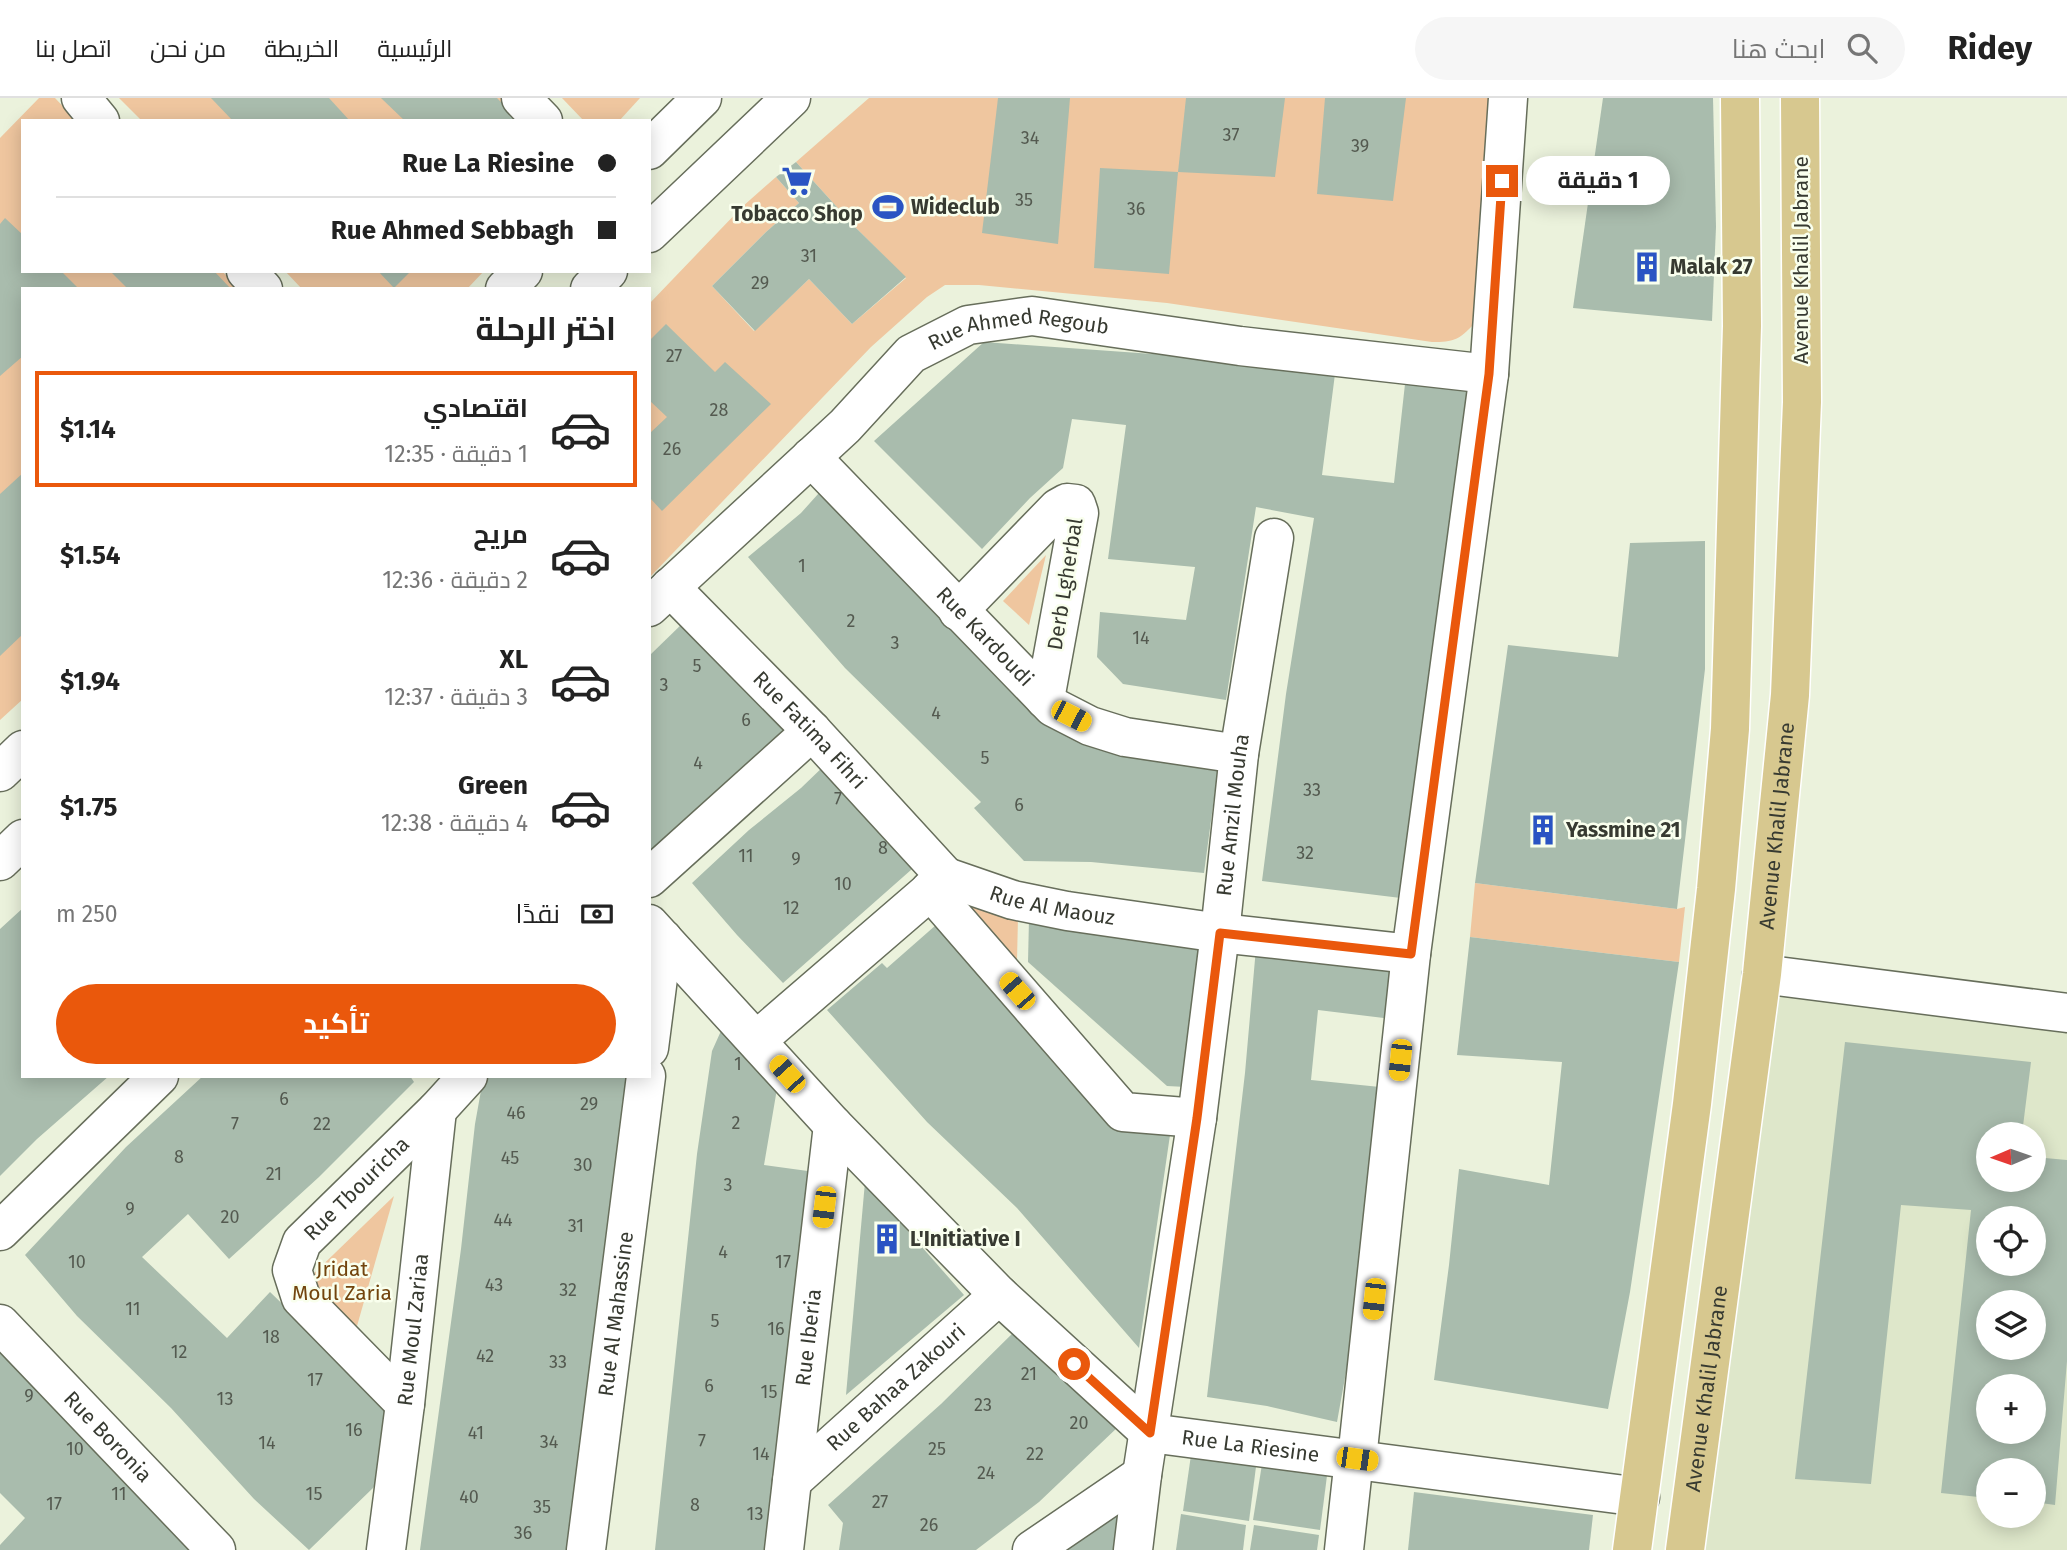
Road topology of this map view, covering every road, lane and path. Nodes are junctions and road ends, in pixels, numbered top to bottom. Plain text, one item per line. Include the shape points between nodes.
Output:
1 (80, 98) edge
2 (520, 98) edge
3 (702, 98) edge
4 (791, 98) edge
5 (1508, 98) edge
6 (1740, 98) edge
7 (1800, 98) edge
8 (1826, 98) edge
9 (98, 119) edge
10 (541, 119) edge
11 (1801, 143) junction
12 (651, 147) edge
13 (651, 231) edge
14 (248, 273) edge
15 (521, 273) edge
16 (606, 273) edge
17 (261, 287) edge
18 (507, 287) edge
19 (592, 287) edge
20 (1489, 374) junction
21 (811, 457) junction
22 (1274, 538) dead end
23 (660, 597) edge
24 (958, 611) junction
25 (1045, 699) junction
26 (812, 731) junction
27 (21, 752) edge
28 (1239, 754) junction
29 (0, 772) edge
30 (21, 841) edge
31 (0, 862) edge
32 (651, 876) edge
33 (938, 884) junction
34 (656, 931) edge
35 (1220, 933) junction
36 (1411, 954) junction
37 (1762, 974) junction
38 (2067, 1013) edge
39 (651, 1015) edge
40 (757, 1040) junction
41 (157, 1078) edge
42 (466, 1078) edge
43 (646, 1078) edge
44 (437, 1110) junction
45 (1197, 1118) junction
46 (834, 1125) junction
47 (0, 1231) edge
48 (999, 1295) junction
49 (0, 1324) edge
50 (405, 1404) junction
51 (1150, 1433) junction
52 (1357, 1459) junction
53 (1142, 1475) junction
54 (792, 1481) junction
55 (1640, 1497) junction
56 (216, 1550) edge
57 (386, 1550) edge
58 (586, 1550) edge
59 (784, 1550) edge
60 (1032, 1550) edge
61 (1133, 1550) edge
62 (1344, 1550) edge
63 (1632, 1550) edge
64 (1685, 1550) edge

1 - 9 street
2 - 10 street
3 - 12 street
4 - 13 street
5 - 20 street
6 - 55 main road via 1742,326 1730,729 1692,1104
7 - 11 main road, Avenue Khalil Jabrane
8 - 11 main road
11 - 37 main road, Avenue Khalil Jabrane via 1802,402 1791,681
14 - 17 street
15 - 18 street
16 - 19 street
20 - 21 street, Rue Ahmed Regoub via 1240,346 1032,316 968,325 911,354
20 - 36 street
21 - 23 street, Rue Ahmed Regoub
21 - 24 street, Rue Kardoudi
22 - 28 street, Rue Amzil Mouha
23 - 26 street, Rue Fatima Fihri
24 - 25 street, Rue Kardoudi
24 - 25 street, Derb Lgherbal via 1058,508 1076,504 1079,513
25 - 28 street, Rue Kardoudi via 1090,726 1125,737
26 - 32 street
26 - 33 street, Rue Fatima Fihri
27 - 29 street
28 - 35 street, Rue Amzil Mouha
30 - 31 street
33 - 35 street, Rue Al Maouz via 1068,911
33 - 40 street
33 - 45 street, Rue Fatima Fihri via 1123,1112
34 - 39 street
34 - 40 street, Rue La Riesine
35 - 36 street, Rue Al Maouz
35 - 45 street, Rue Amzil Mouha
36 - 52 street
37 - 38 street
37 - 64 main road, Avenue Khalil Jabrane
40 - 46 street, Rue La Riesine
41 - 47 street
42 - 44 street, Rue Tbouricha
43 - 58 street, Rue Al Mahassine
44 - 50 street, Rue Moul Zariaa
44 - 50 street, Rue Tbouricha via 302,1242 292,1270 300,1298
45 - 51 street, Rue Amzil Mouha
46 - 48 street, Rue La Riesine
46 - 54 street, Rue Iberia
48 - 51 street, Rue La Riesine
48 - 54 street, Rue Bahaa Zakouri
49 - 56 street, Rue Boronia
50 - 57 street, Rue Moul Zariaa
51 - 52 street, Rue La Riesine
51 - 53 street, Rue Amzil Mouha
52 - 55 street, Rue La Riesine
52 - 62 street
53 - 60 street
53 - 61 street, Rue Amzil Mouha
54 - 59 street, Rue Iberia
55 - 63 main road

